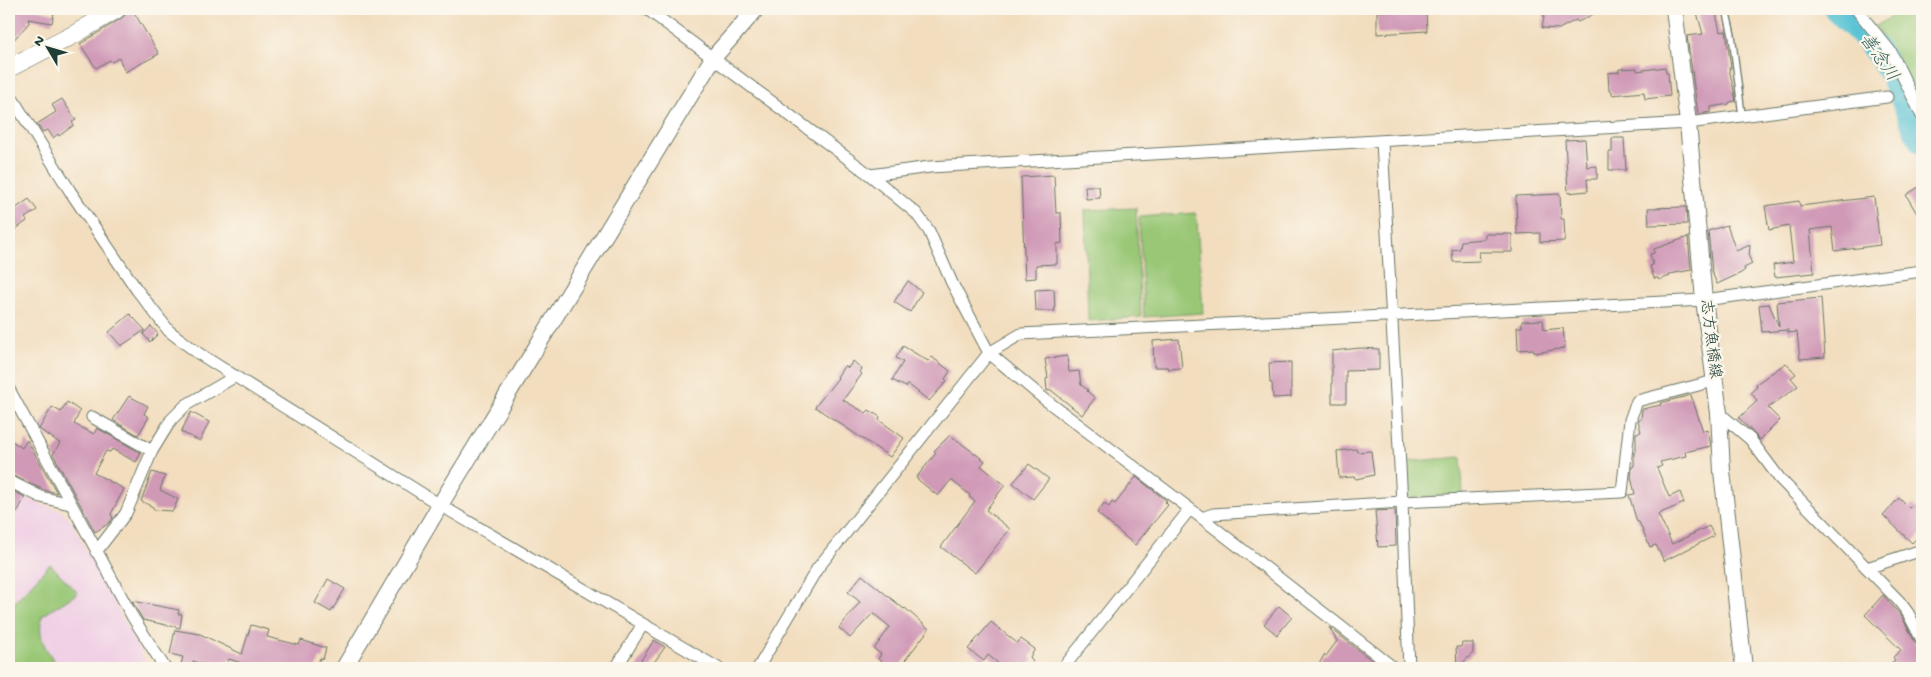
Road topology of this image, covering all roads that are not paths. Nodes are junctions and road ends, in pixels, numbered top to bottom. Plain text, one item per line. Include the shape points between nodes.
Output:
1 (116, 9) edge
2 (648, 9) edge
3 (756, 9) edge
4 (1674, 9) edge
5 (1726, 9) edge
6 (1856, 9) edge
7 (712, 58) junction
8 (9, 68) edge
9 (9, 93) edge
10 (1887, 97) dead end
11 (1742, 115) junction
12 (1922, 116) edge
13 (1688, 123) junction
14 (1382, 142) junction
15 (870, 174) junction
16 (1922, 271) edge
17 (1704, 300) junction
18 (1391, 316) junction
19 (989, 353) junction
20 (236, 376) junction
21 (1714, 381) junction
22 (9, 389) edge
23 (1719, 413) junction
24 (92, 416) dead end
25 (152, 451) junction
26 (9, 481) edge
27 (1402, 502) junction
28 (70, 504) junction
29 (440, 505) junction
30 (1190, 510) junction
31 (1202, 518) junction
32 (1922, 550) edge
33 (96, 552) junction
34 (1867, 568) junction
35 (642, 624) junction
36 (1922, 640) edge
37 (165, 668) edge
38 (344, 668) edge
39 (616, 668) edge
40 (718, 668) edge
41 (758, 668) edge
42 (1064, 668) edge
43 (1394, 668) edge
44 (1409, 668) edge
45 (1744, 668) edge

1 - 8 main road
2 - 7 street
3 - 7 street
4 - 13 street, 志方魚橋線
5 - 11 lane
6 - 12 street via 1891,52
7 - 15 street
7 - 29 street
9 - 20 street via 70,191 137,290 169,330 198,353
10 - 11 street
11 - 13 street
13 - 14 street
13 - 17 street, 志方魚橋線
14 - 15 street via 930,167
14 - 18 street
15 - 19 street via 916,212 929,231
16 - 17 street
17 - 18 street
17 - 21 street, 志方魚橋線
18 - 19 street via 1021,334
18 - 27 street
19 - 30 street
19 - 41 street via 817,569
20 - 25 street via 186,405 171,420
20 - 29 street
21 - 23 street, 志方魚橋線
21 - 27 street via 1636,401 1630,420 1622,492
22 - 28 street
23 - 34 street via 1750,440 1780,479
23 - 45 street, 志方魚橋線 via 1722,471
24 - 25 street
25 - 33 street via 126,513
26 - 28 street via 41,497
27 - 31 street via 1214,514
27 - 44 street
28 - 33 street
29 - 35 street
29 - 38 street
30 - 31 street
30 - 42 street
31 - 43 street
32 - 34 street
33 - 37 street
34 - 36 street via 1899,601
35 - 39 street
35 - 40 street

